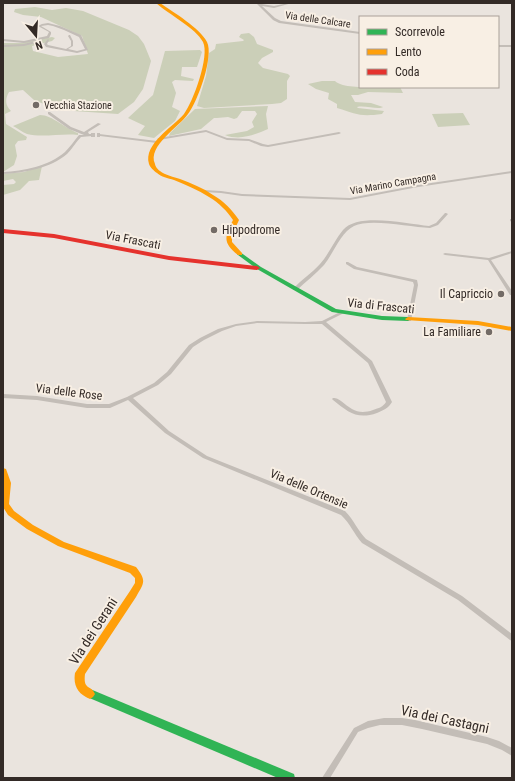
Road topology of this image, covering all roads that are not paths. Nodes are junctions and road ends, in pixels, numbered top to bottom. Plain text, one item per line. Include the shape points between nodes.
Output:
1 (158, 3) edge
2 (212, 3) edge
3 (232, 3) edge
4 (291, 3) edge
5 (258, 4) edge
6 (359, 33) edge
7 (69, 36) dead end
8 (47, 38) junction
9 (3, 40) edge
10 (3, 46) edge
11 (499, 46) edge
12 (512, 46) edge
13 (67, 49) junction
14 (49, 113) dead end
15 (99, 124) dead end
16 (339, 133) dead end
17 (89, 135) junction
18 (100, 136) tunnel mouth
19 (158, 140) junction
20 (512, 172) edge
21 (3, 173) edge
22 (204, 192) junction
23 (446, 214) dead end
24 (3, 231) edge
25 (512, 252) edge
26 (445, 254) dead end
27 (489, 259) junction
28 (347, 263) dead end
29 (259, 268) junction
30 (295, 289) junction
31 (512, 294) edge
32 (342, 313) junction
33 (409, 320) junction
34 (323, 322) junction
35 (512, 328) edge
36 (3, 396) edge
37 (129, 398) junction
38 (336, 399) dead end
39 (3, 470) edge
40 (512, 638) edge
41 (512, 752) edge
42 (290, 778) edge
43 (326, 778) edge

1 - 19 main road via 200,35 206,49 205,68 192,104 182,119
2 - 3 street
4 - 5 street via 273,7
5 - 6 street, Via delle Calcare via 276,20 284,23
7 - 13 street via 72,46
8 - 9 street via 24,42
8 - 10 street via 26,45
8 - 13 street via 46,45
8 - 13 street via 50,33 40,27 42,24 64,28 81,36 87,50 78,52
11 - 12 street
14 - 17 street via 70,128
15 - 17 street via 86,132
16 - 19 street via 267,146 250,140 227,139 205,131
17 - 21 street via 80,136 66,152 55,159 27,171
18 - 19 street
19 - 22 main road via 151,154 155,170
20 - 22 street, Via Marino Campagna via 347,199
22 - 29 main road, Via di Frascati via 229,209 236,218 228,238 229,244
23 - 30 street via 437,224 430,227 367,222 351,225 322,264
24 - 29 main road, Via Frascati via 60,237 169,258
25 - 27 street
26 - 27 street
27 - 31 street
28 - 33 street via 356,268 415,281
29 - 30 main road, Via di Frascati
30 - 32 main road, Via di Frascati
32 - 33 main road, Via di Frascati
32 - 34 street, Via delle Rose
33 - 35 main road, Via di Frascati via 478,323
34 - 37 street, Via delle Rose via 257,322 223,329 190,346 163,379
34 - 38 street via 370,362 389,402 383,409 363,414 353,412
36 - 37 street, Via delle Rose via 103,407
37 - 40 street, Via delle Ortensie via 167,432 205,457 343,513 353,522 358,535 364,541 460,598
39 - 42 main road, Via dei Gerani via 7,483 5,506 11,514 55,541 133,570 139,577 133,594 80,673 82,689
41 - 43 street, Via dei Castagni via 489,741 426,726 394,721 377,722 356,730

